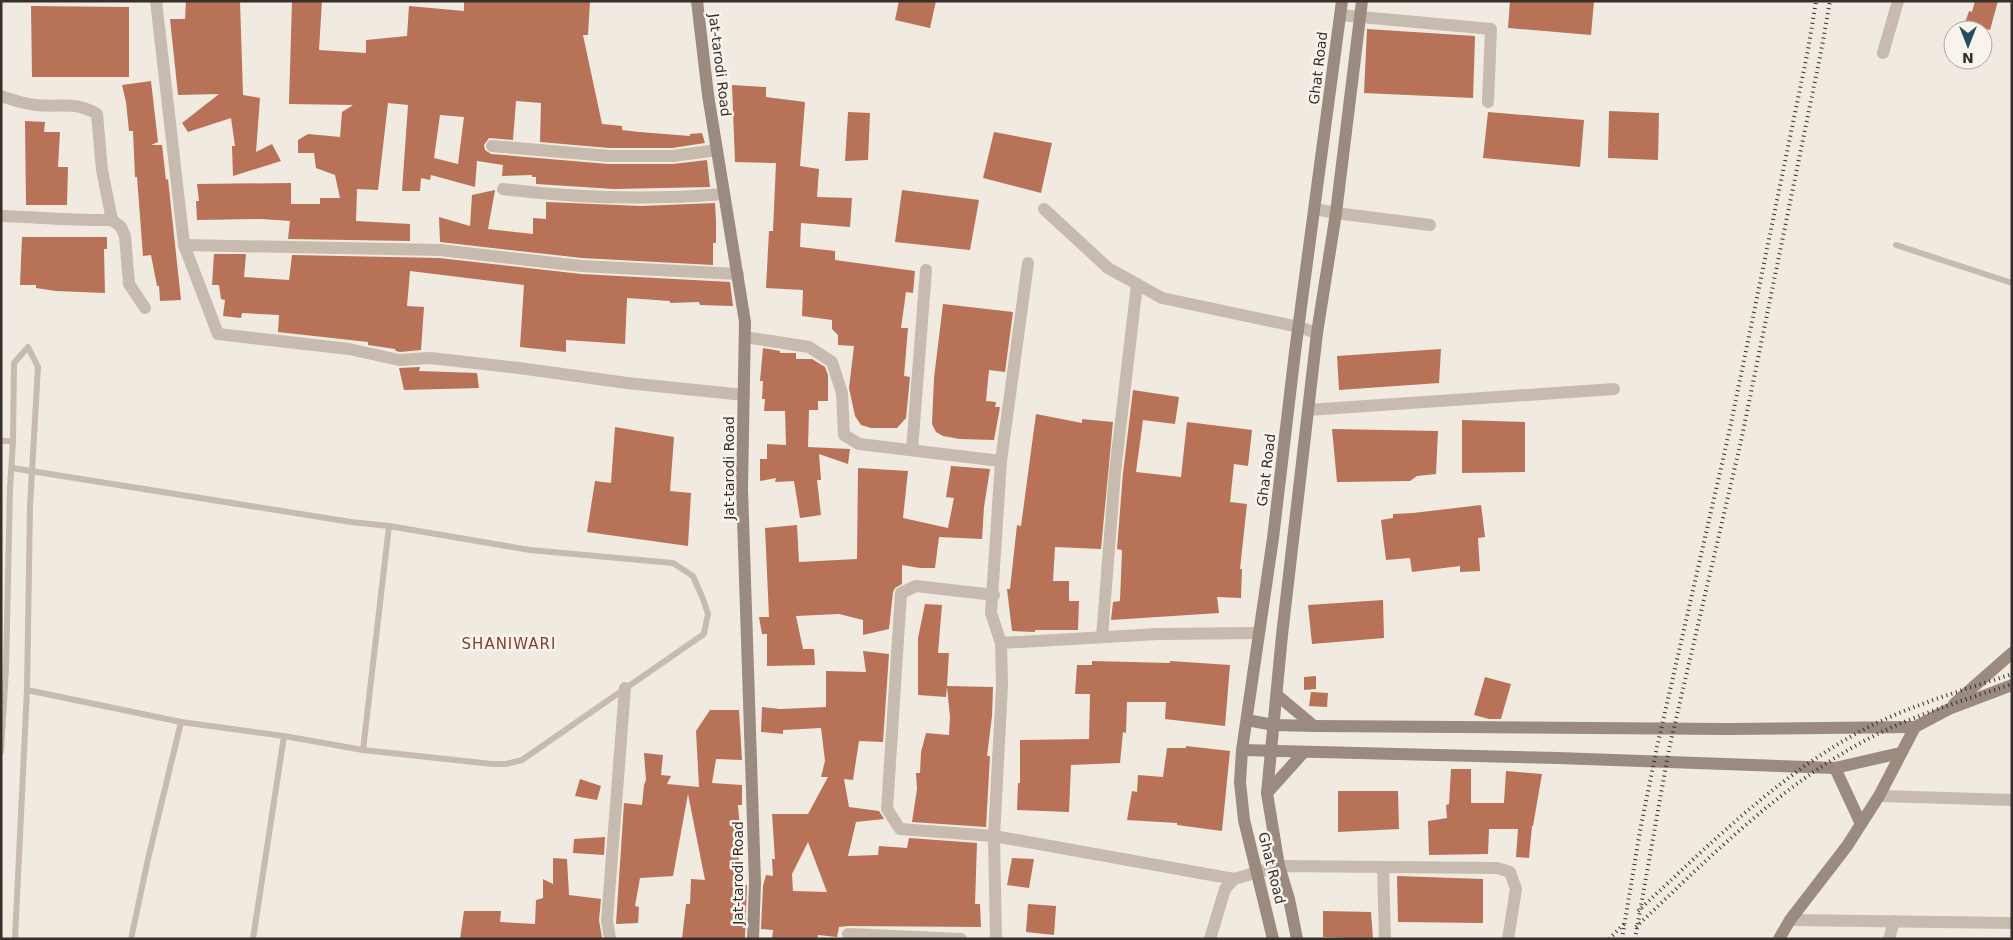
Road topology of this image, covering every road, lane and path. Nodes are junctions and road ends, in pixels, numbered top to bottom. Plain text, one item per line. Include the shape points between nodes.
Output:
1 (156, 1) edge
2 (698, 1) edge
3 (1342, 1) edge
4 (1362, 1) edge
5 (1898, 1) edge
6 (1340, 15) junction
7 (1360, 16) junction
8 (1883, 53) dead end
9 (1, 96) edge
10 (1488, 102) dead end
11 (492, 146) dead end
12 (717, 150) junction
13 (502, 189) dead end
14 (724, 194) junction
15 (1044, 209) dead end
16 (1315, 209) junction
17 (1336, 213) junction
18 (1, 216) edge
19 (112, 220) junction
20 (1430, 225) dead end
21 (184, 245) junction
22 (1896, 245) dead end
23 (1028, 263) dead end
24 (926, 270) dead end
25 (738, 274) junction
26 (2012, 283) edge
27 (1137, 284) junction
28 (145, 308) dead end
29 (1299, 327) junction
30 (1317, 333) junction
31 (745, 337) junction
32 (1614, 389) dead end
33 (744, 395) junction
34 (1308, 410) junction
35 (1, 441) edge
36 (13, 441) junction
37 (912, 450) junction
38 (1001, 462) junction
39 (12, 468) junction
40 (32, 472) junction
41 (389, 526) junction
42 (994, 595) junction
43 (1258, 633) junction
44 (1102, 637) junction
45 (1001, 642) junction
46 (2012, 653) edge
47 (2012, 685) edge
48 (625, 688) junction
49 (27, 690) junction
50 (1277, 695) junction
51 (1949, 709) junction
52 (1247, 720) junction
53 (181, 722) junction
54 (1274, 725) junction
55 (1314, 726) junction
56 (1916, 727) junction
57 (284, 736) junction
58 (363, 750) junction
59 (1242, 750) junction
60 (1, 751) edge
61 (1271, 751) junction
62 (1303, 753) junction
63 (1900, 753) junction
64 (1835, 768) junction
65 (1267, 793) junction
66 (1879, 796) junction
67 (2012, 800) edge
68 (1861, 824) junction
69 (994, 836) junction
70 (1279, 866) junction
71 (1383, 867) junction
72 (1257, 872) junction
73 (1234, 879) junction
74 (1790, 920) junction
75 (1894, 921) junction
76 (2012, 923) edge
77 (848, 934) dead end
78 (14, 939) edge
79 (131, 939) edge
80 (253, 939) edge
81 (610, 939) edge
82 (753, 939) edge
83 (961, 939) edge
84 (996, 939) edge
85 (1210, 939) edge
86 (1273, 939) edge
87 (1296, 939) edge
88 (1385, 939) edge
89 (1508, 939) edge
90 (1779, 939) edge
91 (1890, 939) edge

1 - 21 street
2 - 12 main road, Jat-tarodi Road
3 - 6 main road, Ghat Road
4 - 7 main road, Ghat Road
5 - 8 street
6 - 7 street
6 - 16 main road, Ghat Road
7 - 10 street via 1491,29
7 - 17 main road, Ghat Road
9 - 19 street via 37,105 70,104 97,114 102,170
11 - 12 street via 609,156 673,156
12 - 14 main road, Jat-tarodi Road
13 - 14 street via 544,194 660,197
14 - 25 main road, Jat-tarodi Road
15 - 27 street via 1108,268
16 - 17 street
16 - 29 main road, Ghat Road
17 - 20 street
17 - 30 main road, Ghat Road
18 - 19 street
19 - 28 street via 121,227 124,236 129,284
21 - 25 street via 440,250 581,266
21 - 33 street via 218,334 349,350 399,360 430,358
22 - 26 lane
23 - 38 street
24 - 37 street
25 - 31 main road, Jat-tarodi Road via 746,322
27 - 29 street via 1162,298
27 - 44 street via 1115,472
29 - 30 street
29 - 43 main road, Ghat Road
30 - 34 main road, Ghat Road
31 - 33 main road, Jat-tarodi Road
31 - 37 street via 809,347 832,362 842,393 844,435 859,444
32 - 34 street
33 - 82 main road, Jat-tarodi Road via 742,489
34 - 50 main road, Ghat Road
35 - 36 lane
36 - 39 lane
36 - 40 lane via 14,364 28,347 38,367
37 - 38 street
38 - 42 street
39 - 40 lane
39 - 60 lane
40 - 41 lane
40 - 49 lane
41 - 48 lane via 530,550 673,563 693,576 708,614 704,634
41 - 58 lane
42 - 45 street via 991,613
42 - 69 street via 916,586 902,593 887,808 900,829
43 - 44 street
43 - 52 main road, Ghat Road
44 - 45 street
45 - 69 street via 1002,686
46 - 51 main road
47 - 51 main road
48 - 58 lane via 522,760 506,764
48 - 81 street via 607,920
49 - 53 lane
49 - 78 lane
50 - 54 main road, Ghat Road
50 - 55 main road
51 - 56 main road
52 - 54 main road
52 - 59 main road, Ghat Road
53 - 57 lane
53 - 79 lane
54 - 55 main road
54 - 61 main road, Ghat Road
55 - 56 main road
56 - 63 main road
57 - 58 lane
57 - 80 lane
59 - 61 main road
59 - 72 main road, Ghat Road via 1240,782 1244,820
61 - 62 main road
61 - 65 main road, Ghat Road
62 - 64 main road
62 - 65 main road
63 - 64 main road
63 - 66 main road
64 - 68 main road
65 - 70 main road, Ghat Road
66 - 67 street
66 - 68 main road
68 - 74 main road via 1848,846
69 - 73 street
69 - 84 street
70 - 71 street
70 - 72 street
70 - 87 main road, Ghat Road
71 - 88 street
71 - 89 street via 1497,868 1510,872 1516,889
72 - 73 street
72 - 86 main road, Ghat Road
73 - 85 street via 1225,889
74 - 75 street
74 - 90 main road
75 - 76 street
75 - 91 street
77 - 83 street

